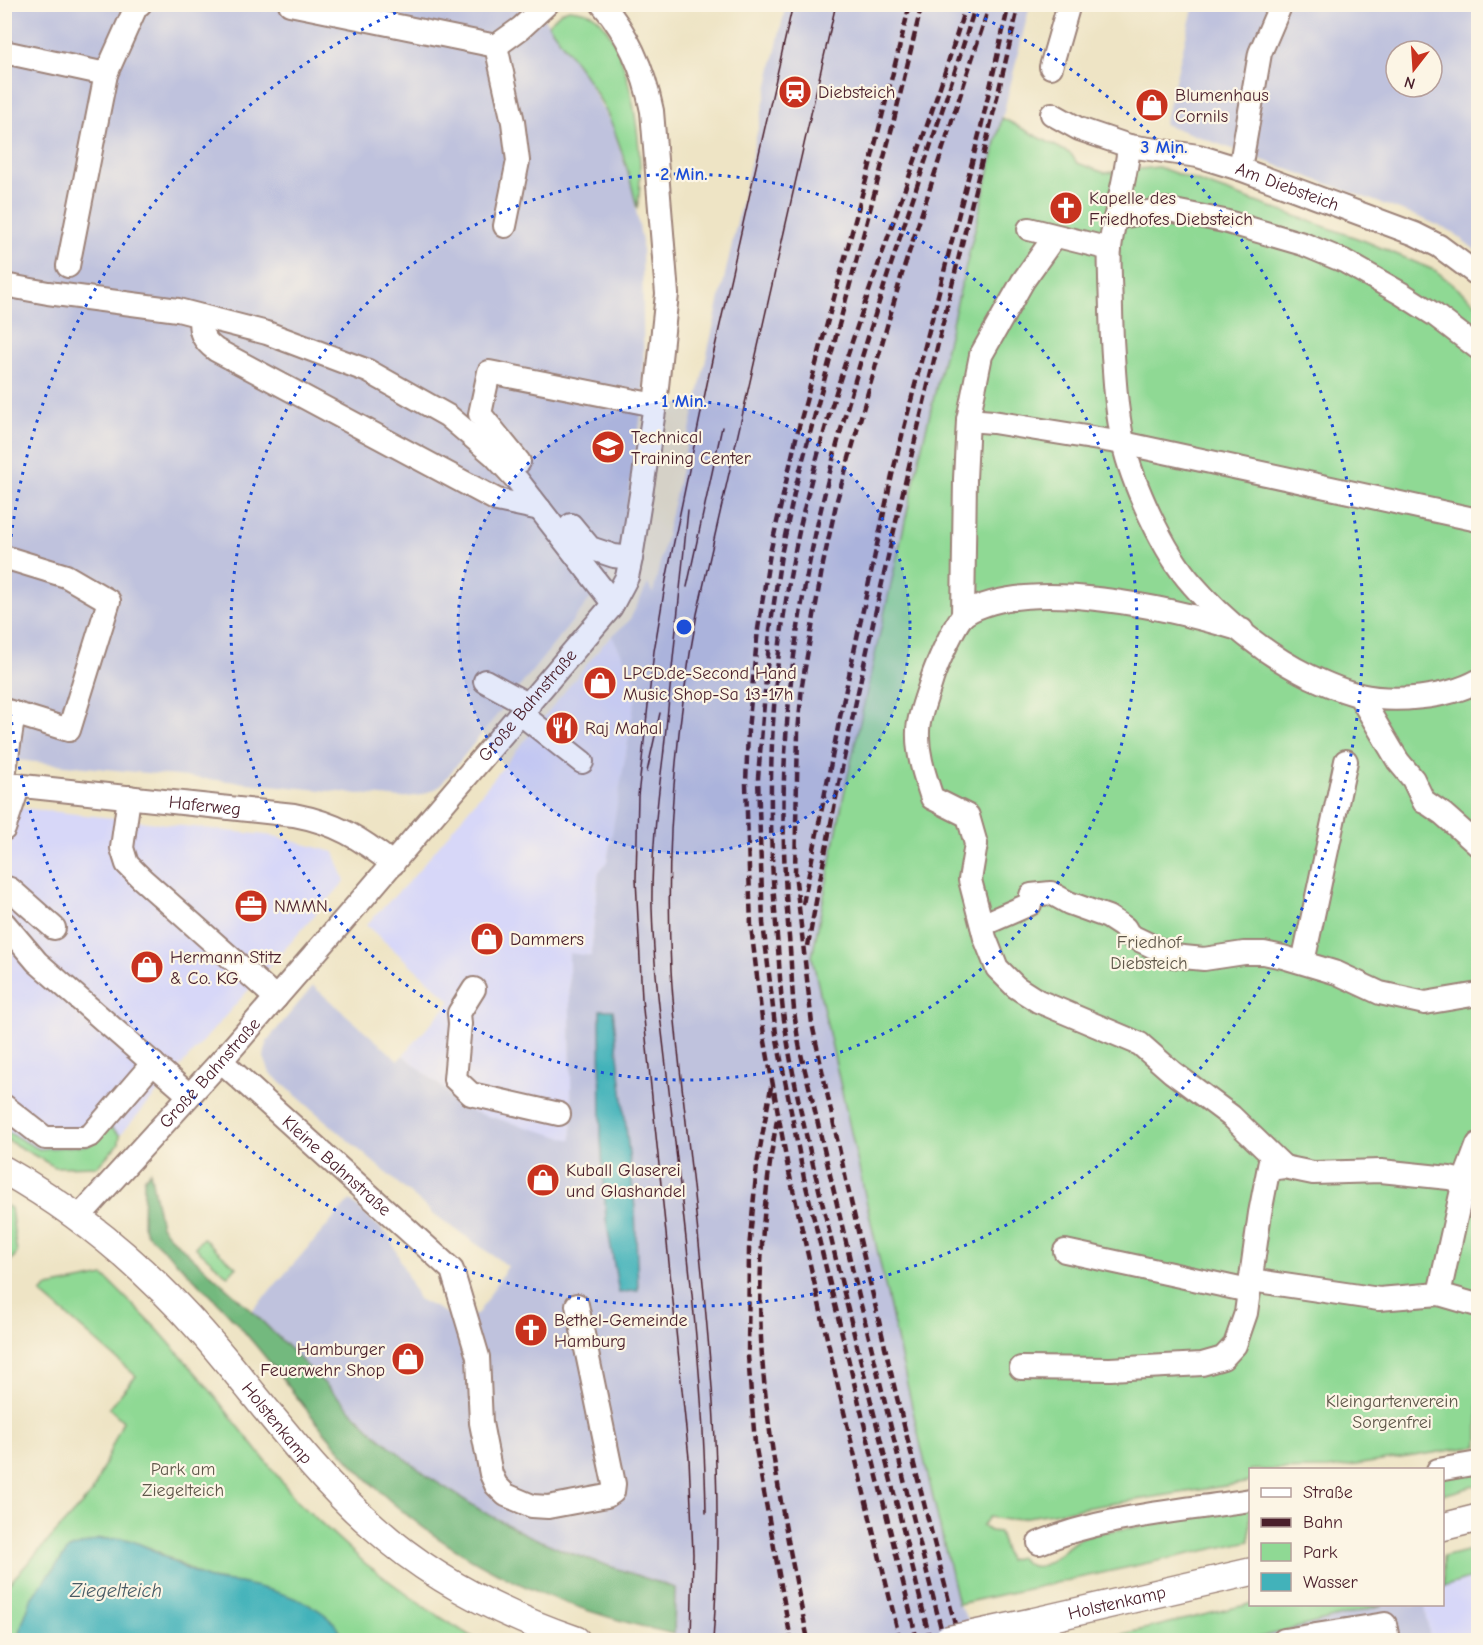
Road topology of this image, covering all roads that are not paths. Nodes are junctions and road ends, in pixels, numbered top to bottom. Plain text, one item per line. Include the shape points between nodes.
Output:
1 (140, 4) edge
2 (290, 4) edge
3 (547, 4) edge
4 (602, 4) edge
5 (1069, 4) edge
6 (1281, 4) edge
7 (496, 46) junction
8 (4, 52) edge
9 (1052, 67) dead end
10 (106, 74) junction
11 (1052, 114) dead end
12 (1129, 146) junction
13 (1240, 169) junction
14 (1116, 218) junction
15 (505, 226) dead end
16 (1029, 229) dead end
17 (1055, 236) junction
18 (1110, 249) junction
19 (68, 266) dead end
20 (1479, 275) edge
21 (4, 285) edge
22 (201, 316) junction
23 (1479, 348) edge
24 (655, 405) junction
25 (968, 420) junction
26 (1123, 443) junction
27 (540, 509) junction
28 (1479, 520) edge
29 (4, 557) edge
30 (631, 558) junction
31 (613, 603) junction
32 (963, 616) junction
33 (1242, 630) junction
34 (485, 681) dead end
35 (1479, 681) edge
36 (1359, 695) junction
37 (525, 710) junction
38 (9, 712) edge
39 (1346, 761) dead end
40 (582, 762) dead end
41 (10, 782) edge
42 (129, 797) junction
43 (5, 825) edge
44 (1479, 845) edge
45 (393, 864) junction
46 (4, 887) edge
47 (4, 923) edge
48 (982, 925) junction
49 (54, 928) dead end
50 (1303, 962) junction
51 (474, 989) dead end
52 (1479, 994) edge
53 (276, 998) junction
54 (221, 1061) junction
55 (153, 1063) junction
56 (189, 1095) junction
57 (4, 1106) edge
58 (560, 1114) dead end
59 (1479, 1144) edge
60 (1274, 1164) junction
61 (4, 1170) edge
62 (1471, 1183) edge
63 (78, 1218) junction
64 (1065, 1251) dead end
65 (1326, 1276) dead end
66 (1251, 1279) junction
67 (1439, 1294) junction
68 (577, 1305) dead end
69 (1477, 1305) dead end
70 (1021, 1368) dead end
71 (1479, 1463) edge
72 (1444, 1469) edge
73 (1249, 1500) edge
74 (1479, 1518) edge
75 (1444, 1527) edge
76 (1039, 1543) dead end
77 (1249, 1572) edge
78 (576, 1641) edge
79 (947, 1641) edge
80 (1284, 1641) edge
81 (1388, 1641) edge

1 - 10 street
2 - 7 street
3 - 7 street
4 - 24 street, Große Bahnstraße via 639,62 652,111 667,294
5 - 9 street
6 - 13 street via 1260,52
7 - 15 street via 518,161
8 - 10 street
10 - 19 street
11 - 12 street, Am Diebsteich via 1078,129
12 - 13 street, Am Diebsteich via 1198,156
12 - 14 street
13 - 20 street, Am Diebsteich via 1415,234
14 - 18 street
14 - 23 street via 1164,209 1224,220 1303,244 1392,288
16 - 17 street
17 - 18 street
17 - 25 street via 1023,281 981,355
18 - 26 street via 1114,376
21 - 22 street
22 - 27 street via 327,354 413,395 474,436
22 - 27 street via 203,338 216,350 497,500
24 - 30 street, Große Bahnstraße
24 - 30 street via 489,372 480,414 590,548
25 - 26 street
25 - 32 street
26 - 28 street
26 - 33 street via 1145,506 1178,565 1210,604
27 - 31 street
29 - 38 street via 66,576 109,601 69,730
30 - 31 street, Große Bahnstraße via 627,577
31 - 37 street, Große Bahnstraße
32 - 33 street via 1000,601 1076,596 1205,619
32 - 48 street via 937,664 917,729 921,766 932,798 968,816 981,845 970,880
33 - 36 street via 1284,664
34 - 37 street
35 - 36 street via 1421,698
36 - 44 street via 1424,801
37 - 40 street
37 - 45 street, Große Bahnstraße
38 - 41 street
39 - 50 street
41 - 42 street, Haferweg
41 - 43 street
42 - 45 street, Haferweg via 314,819 364,841
42 - 53 street via 122,848 127,864
45 - 53 street, Große Bahnstraße
46 - 49 street
47 - 55 street via 37,962
48 - 50 street via 1030,904 1031,895 1051,893 1108,917 1129,934 1173,956 1204,959 1264,953
48 - 60 street via 997,968 1016,987 1056,1009 1140,1044 1250,1133
50 - 52 street via 1351,978 1380,993 1425,1003
51 - 58 street via 459,1012 455,1079 471,1094
53 - 54 street, Große Bahnstraße
54 - 56 street, Große Bahnstraße
54 - 68 street, Kleine Bahnstraße via 452,1270 478,1357 482,1423 491,1473 506,1495 532,1506 559,1505 613,1492
55 - 56 street
55 - 57 street via 91,1135 84,1138 45,1138
56 - 63 street, Große Bahnstraße
59 - 62 street
60 - 62 street via 1313,1173 1381,1170
60 - 66 street
61 - 63 main road, Holstenkamp
62 - 67 street
63 - 78 main road, Holstenkamp via 131,1262 200,1330 318,1473 375,1529 465,1592
64 - 66 street
65 - 66 street
66 - 67 street via 1379,1299
66 - 70 street via 1246,1313 1235,1344 1223,1358 1202,1364 1110,1369
67 - 69 street
71 - 72 street
73 - 76 street via 1092,1525
74 - 75 main road
77 - 79 main road, Holstenkamp, bridge
80 - 81 street via 1385,1624

